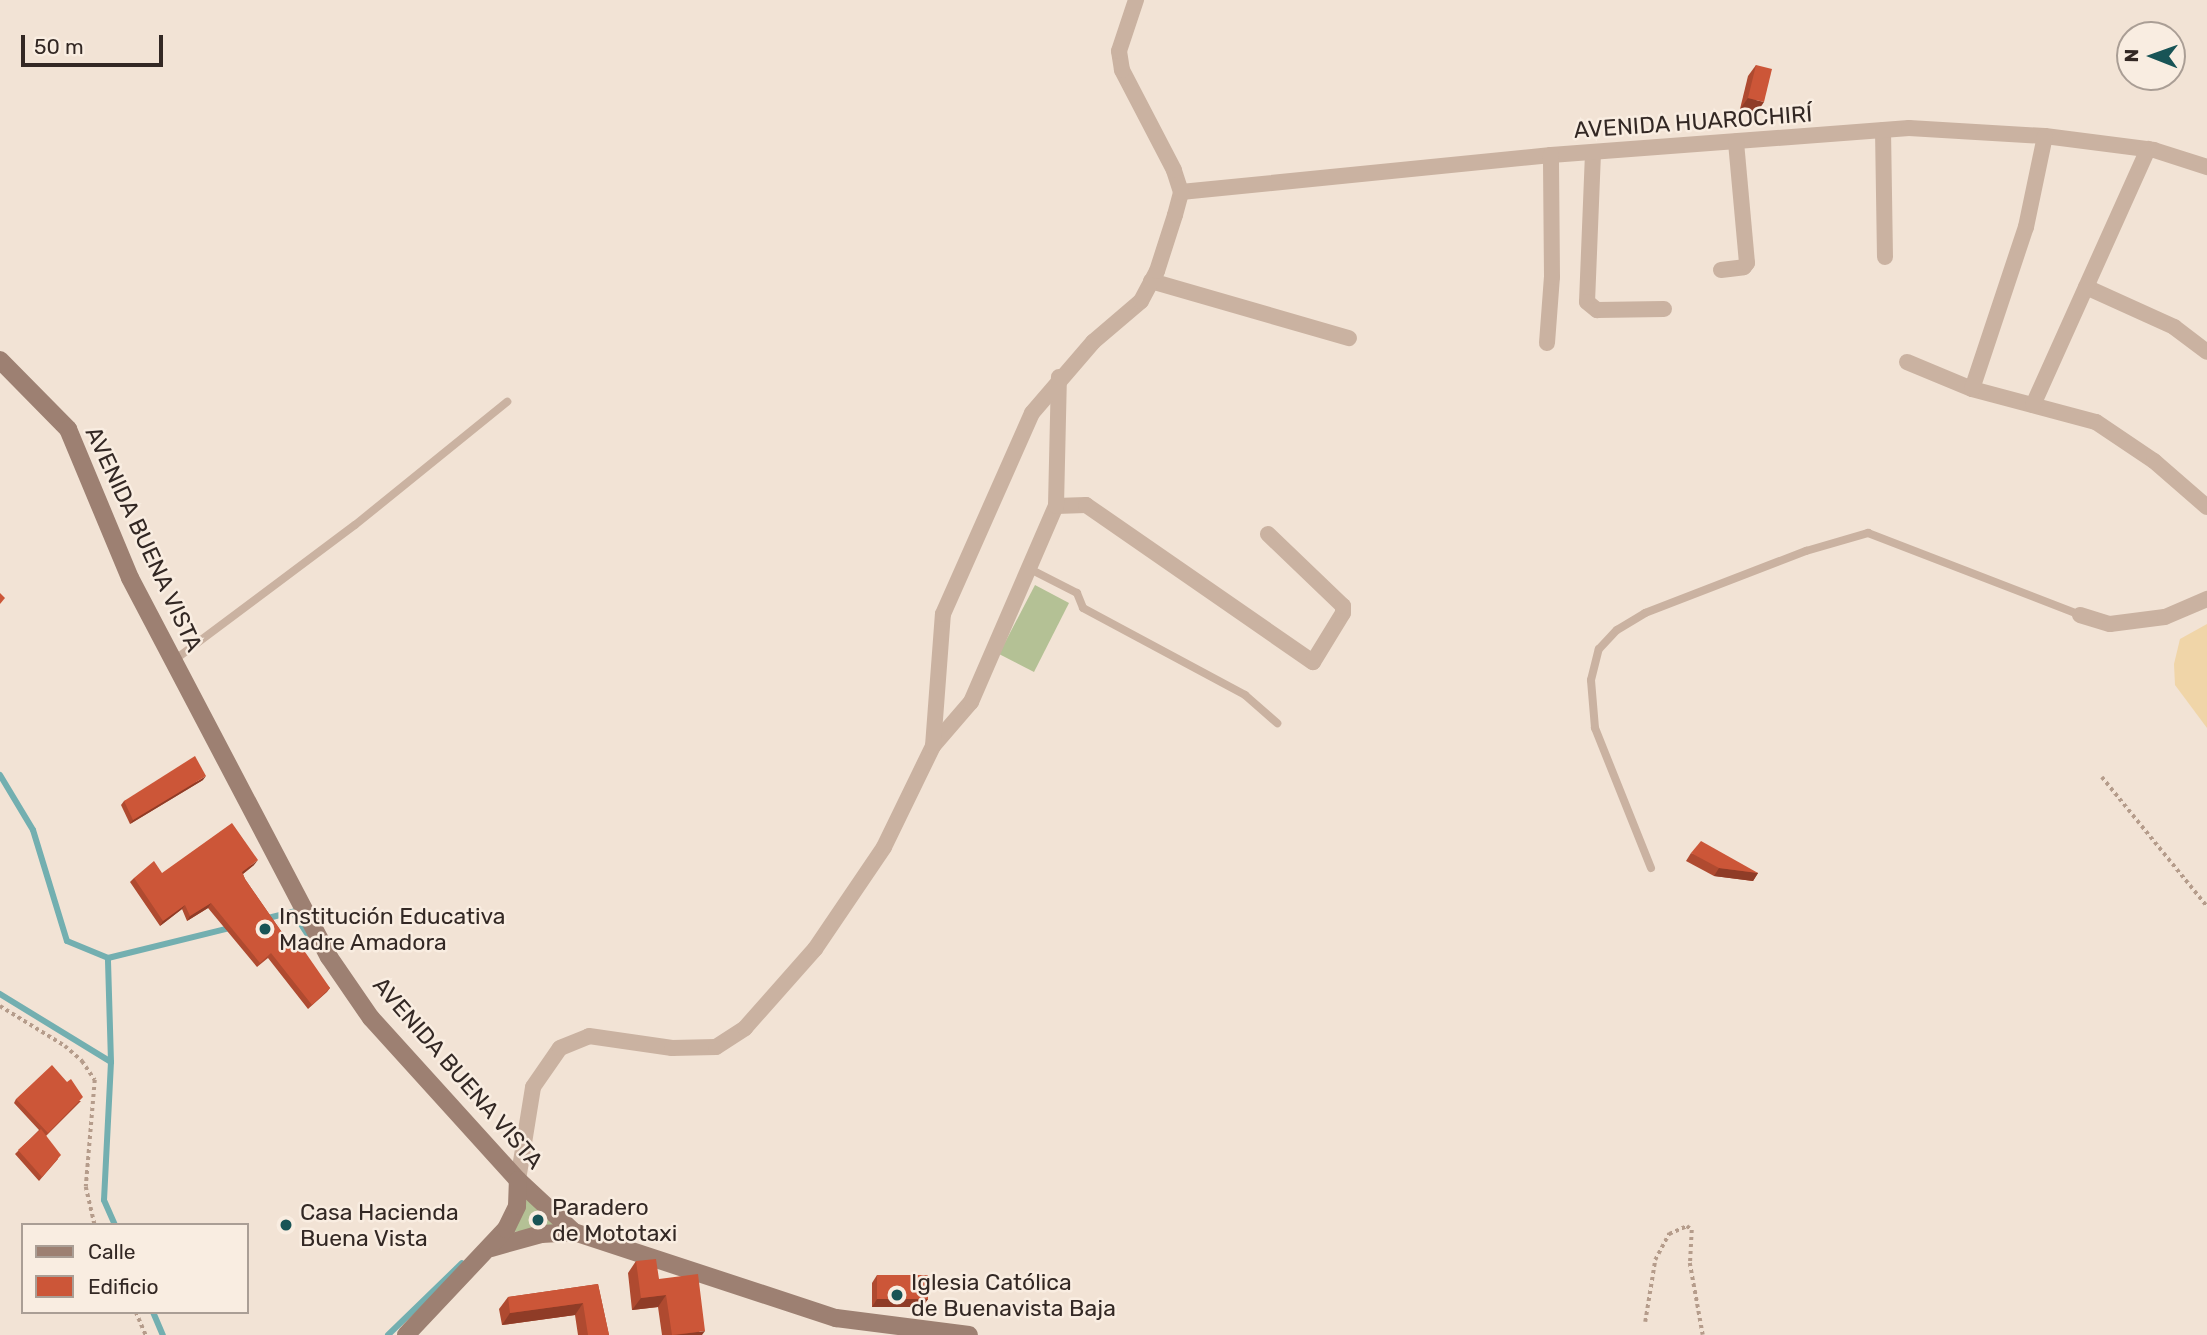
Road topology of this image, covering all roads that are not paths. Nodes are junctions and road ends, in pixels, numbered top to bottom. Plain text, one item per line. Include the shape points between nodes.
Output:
1 (1136, 0) edge
2 (1883, 130) junction
3 (2045, 136) junction
4 (1736, 141) junction
5 (2148, 149) junction
6 (1593, 153) junction
7 (1551, 155) junction
8 (2207, 167) edge
9 (1181, 192) junction
10 (1885, 257) dead end
11 (1721, 270) dead end
12 (1151, 281) junction
13 (2086, 288) junction
14 (1664, 309) dead end
15 (1349, 338) dead end
16 (1547, 343) dead end
17 (2207, 352) edge
18 (0, 359) edge
19 (1907, 362) dead end
20 (1059, 377) junction
21 (1972, 389) junction
22 (507, 402) dead end
23 (2033, 405) junction
24 (1056, 506) junction
25 (2207, 507) edge
26 (1268, 534) dead end
27 (1028, 568) junction
28 (2207, 599) edge
29 (2080, 615) joint
30 (173, 662) junction
31 (1278, 723) dead end
32 (933, 746) junction
33 (1651, 867) dead end
34 (518, 1180) junction
35 (573, 1232) junction
36 (491, 1248) junction
37 (406, 1335) edge
38 (969, 1335) edge

1 - 9 street via 1119,51 1122,71
2 - 3 street, AVENIDA HUAROCHIRÍ
2 - 4 street, AVENIDA HUAROCHIRÍ
2 - 10 street
3 - 5 street, AVENIDA HUAROCHIRÍ
3 - 21 street via 2026,227
4 - 6 street, AVENIDA HUAROCHIRÍ
4 - 11 street via 1747,263
5 - 8 street, AVENIDA HUAROCHIRÍ
5 - 13 street
6 - 7 street, AVENIDA HUAROCHIRÍ
6 - 14 street via 1587,302 1597,310
7 - 9 street, AVENIDA HUAROCHIRÍ
7 - 16 street via 1552,277
9 - 12 street
12 - 15 street
12 - 20 street via 1141,301
13 - 17 street via 2174,327
13 - 23 street
18 - 30 street, AVENIDA BUENA VISTA via 68,429 130,578
19 - 21 street
20 - 24 street
20 - 32 street via 1032,413 943,614
21 - 23 street
22 - 30 lane via 355,525
23 - 25 street via 2096,422 2154,461
24 - 26 street via 1086,505 1313,662 1343,606
24 - 27 street
27 - 31 lane via 1077,593 1083,608 1245,695
27 - 32 street via 971,702
28 - 29 street via 2165,617 2110,624
29 - 33 lane via 1868,533 1806,551 1626,624 1599,649 1591,680 1595,727
30 - 34 street, AVENIDA BUENA VISTA via 329,957 371,1018
32 - 34 street via 884,847 815,949 745,1028 716,1047 672,1048 589,1036 560,1048 533,1087
34 - 35 street, AVENIDA BUENA VISTA
34 - 36 street via 513,1218
35 - 36 street via 541,1234
35 - 38 street, AVENIDA BUENA VISTA via 836,1318
36 - 37 street

